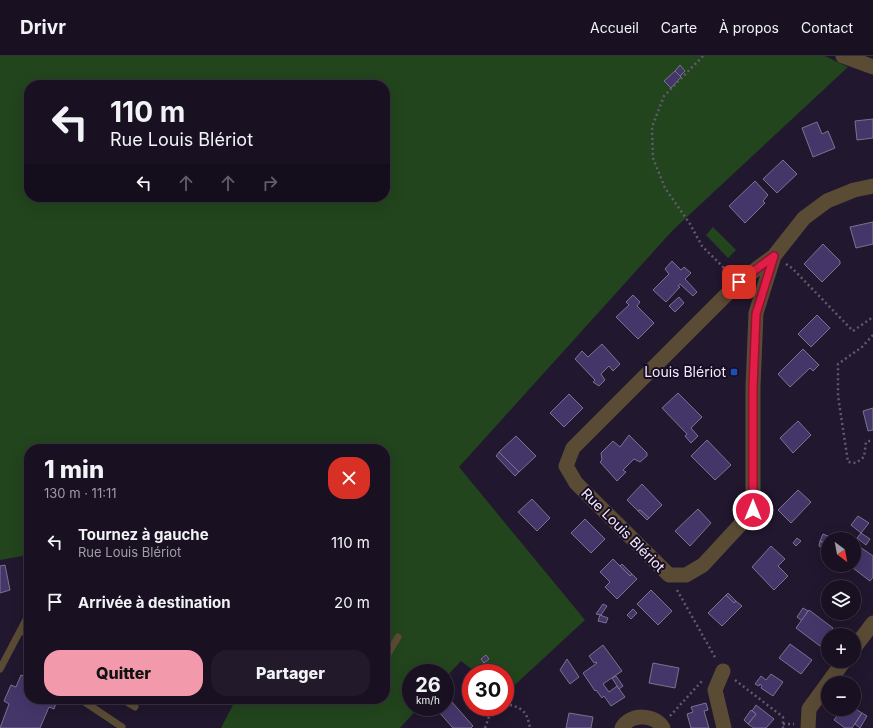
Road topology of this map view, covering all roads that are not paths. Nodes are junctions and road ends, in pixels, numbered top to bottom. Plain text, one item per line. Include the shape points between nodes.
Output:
1 (844, 56) edge
2 (873, 67) edge
3 (873, 186) edge
4 (774, 256) junction
5 (24, 623) edge
6 (873, 623) edge
7 (20, 630) junction
8 (24, 633) edge
9 (398, 637) dead end
10 (861, 639) edge
11 (390, 651) edge
12 (721, 667) road end
13 (839, 668) edge
14 (0, 669) edge
15 (88, 704) edge
16 (130, 704) edge
17 (134, 707) dead end
18 (122, 726) dead end
19 (662, 726) edge
20 (622, 728) edge
21 (724, 728) edge
22 (808, 728) edge

1 - 2 street
3 - 4 street via 854,190 827,201 804,218
4 - 4 street, Rue Louis Blériot via 756,314 753,510 703,565 686,575 669,575 576,483 566,466 573,448 739,282
5 - 7 lane
6 - 10 street
7 - 8 lane
7 - 14 lane
9 - 11 lane
12 - 21 street via 715,690
13 - 22 street via 809,709
15 - 18 lane
16 - 17 lane
19 - 20 street via 652,719 642,717 632,719

